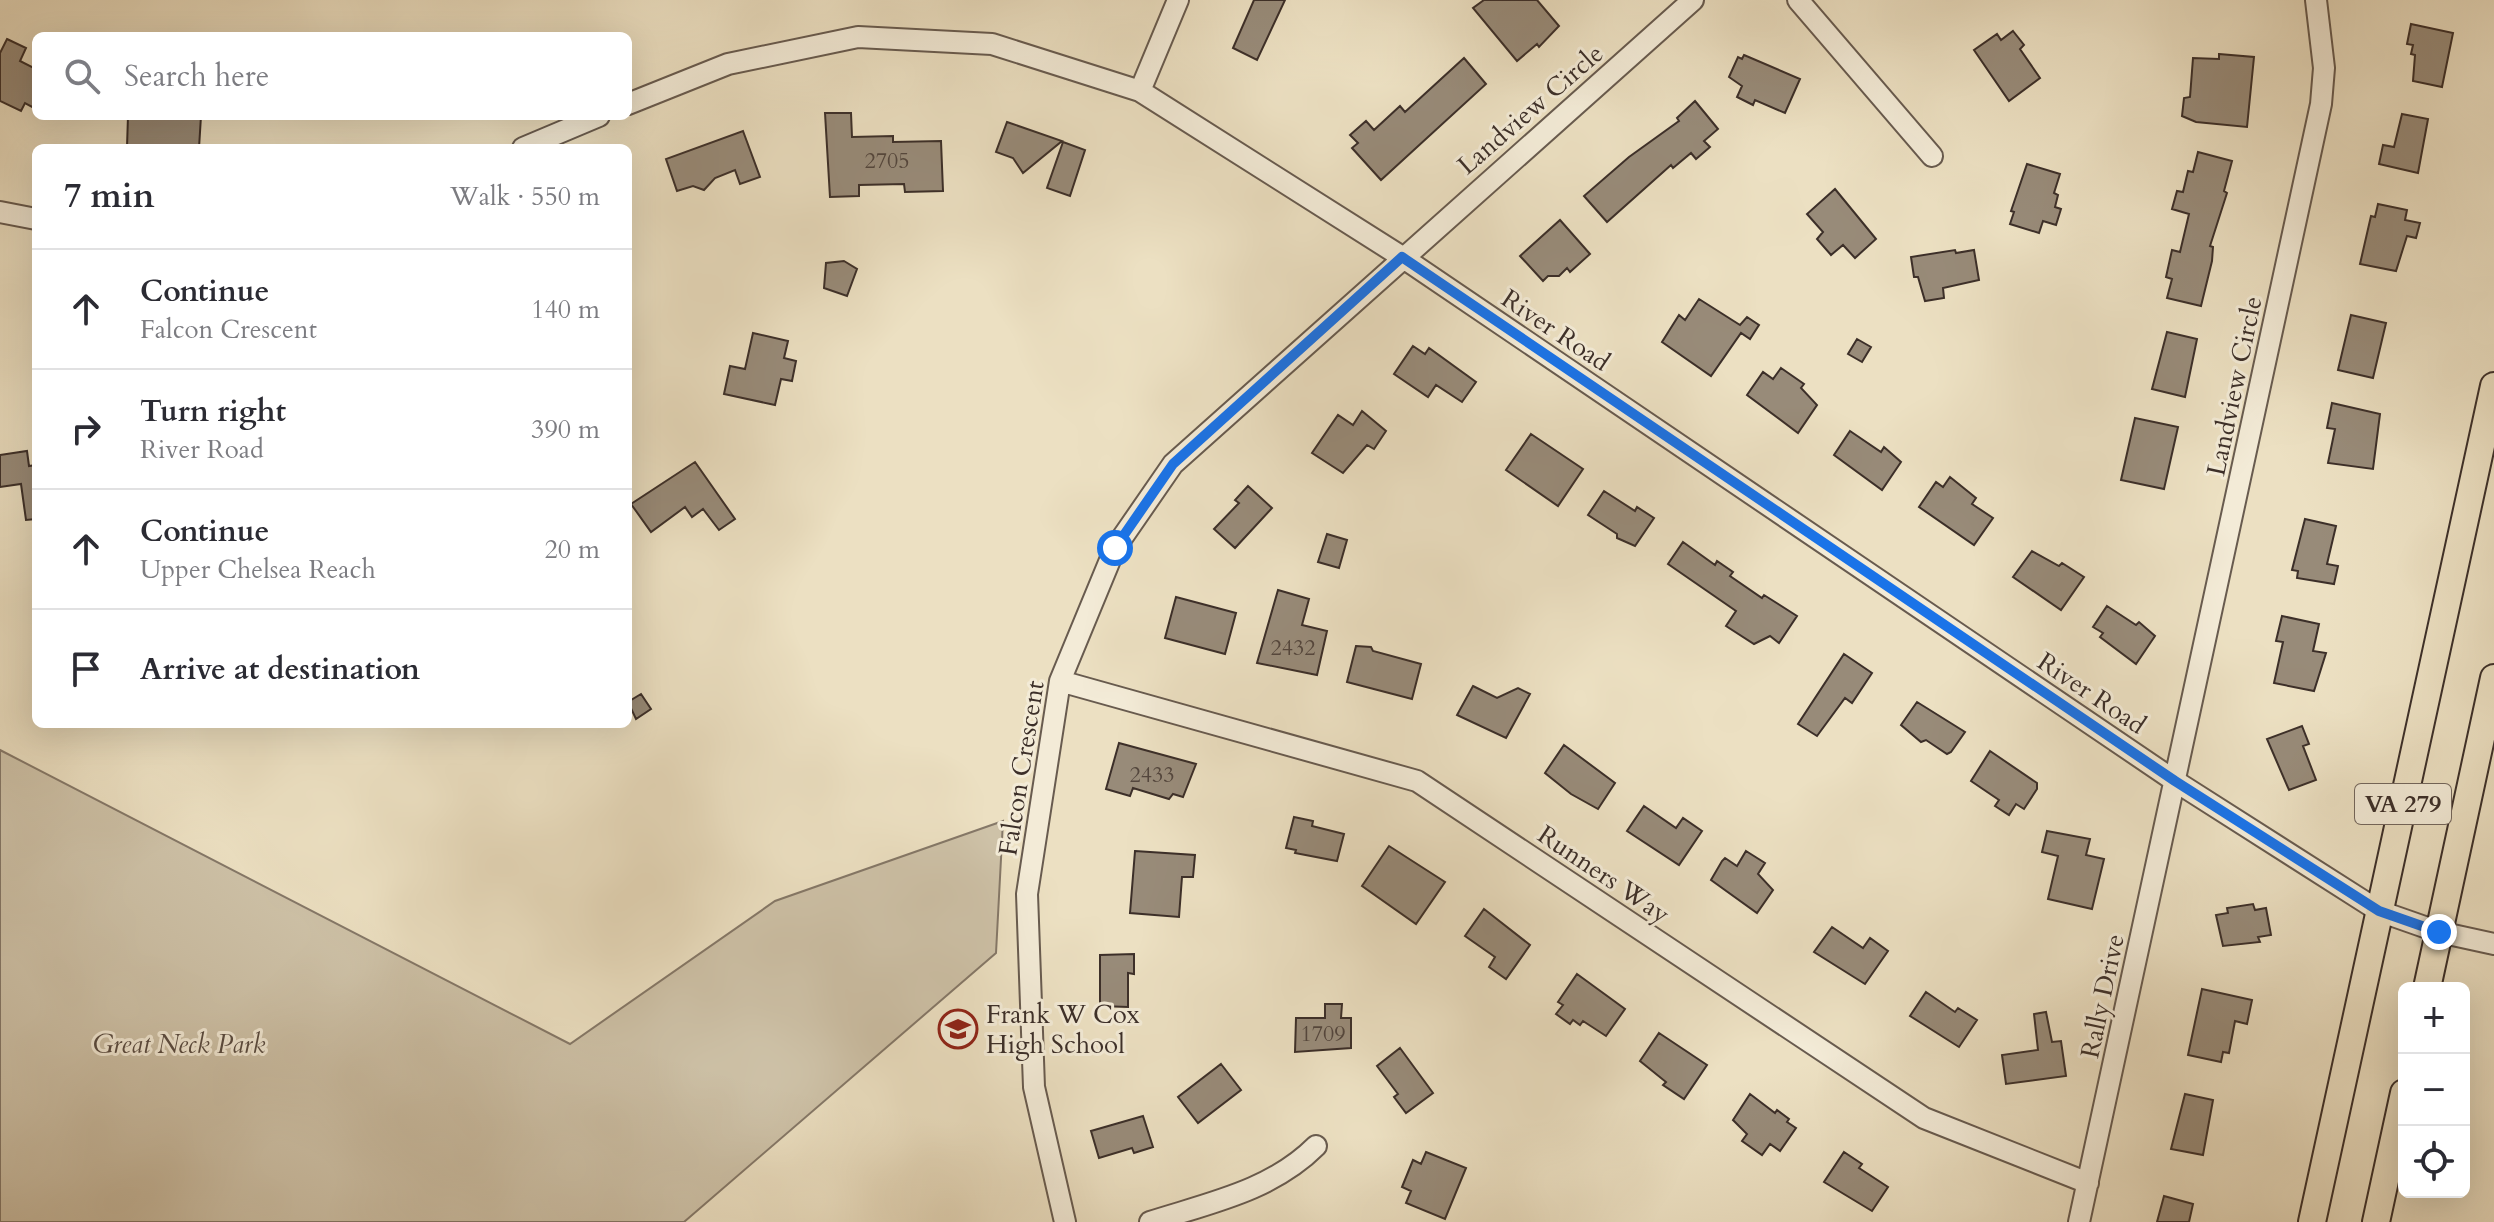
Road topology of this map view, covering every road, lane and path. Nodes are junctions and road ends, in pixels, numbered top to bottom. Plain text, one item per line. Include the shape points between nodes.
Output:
1 (1178, 0) edge
2 (1693, 0) edge
3 (1798, 0) edge
4 (2316, 0) edge
5 (1140, 91) junction
6 (632, 102) edge
7 (593, 120) edge
8 (562, 140) edge
9 (1932, 156) dead end
10 (0, 212) edge
11 (32, 218) edge
12 (1402, 257) junction
13 (2494, 386) edge
14 (2494, 678) edge
15 (1060, 681) junction
16 (2175, 781) junction
17 (2379, 911) junction
18 (2439, 932) junction
19 (2494, 944) edge
20 (2428, 982) edge
21 (2398, 1121) edge
22 (1316, 1146) dead end
23 (2088, 1183) junction
24 (1065, 1222) edge
25 (1150, 1222) edge
26 (2079, 1222) edge
27 (2312, 1222) edge
28 (2376, 1222) edge

1 - 5 street
2 - 12 street, Landview Circle
3 - 9 street
4 - 16 street, Landview Circle via 2324,68 2321,104
5 - 6 street, River Road via 992,44 858,37 728,64
5 - 12 street, River Road
7 - 8 street
10 - 11 street
12 - 15 street, Falcon Crescent via 1173,464 1115,548
12 - 16 street, River Road
13 - 17 main road, VA 279
14 - 18 main road, VA 279
15 - 23 street, Runners Way via 1417,781 1924,1118
15 - 24 street, Falcon Crescent via 1027,894 1034,1087
16 - 17 street, River Road
16 - 23 street, Rally Drive
17 - 18 street, River Road
17 - 27 main road, VA 279
18 - 19 street, River Road
18 - 20 main road, VA 279
21 - 28 main road
22 - 25 street via 1256,1188
23 - 26 street, Rally Drive

